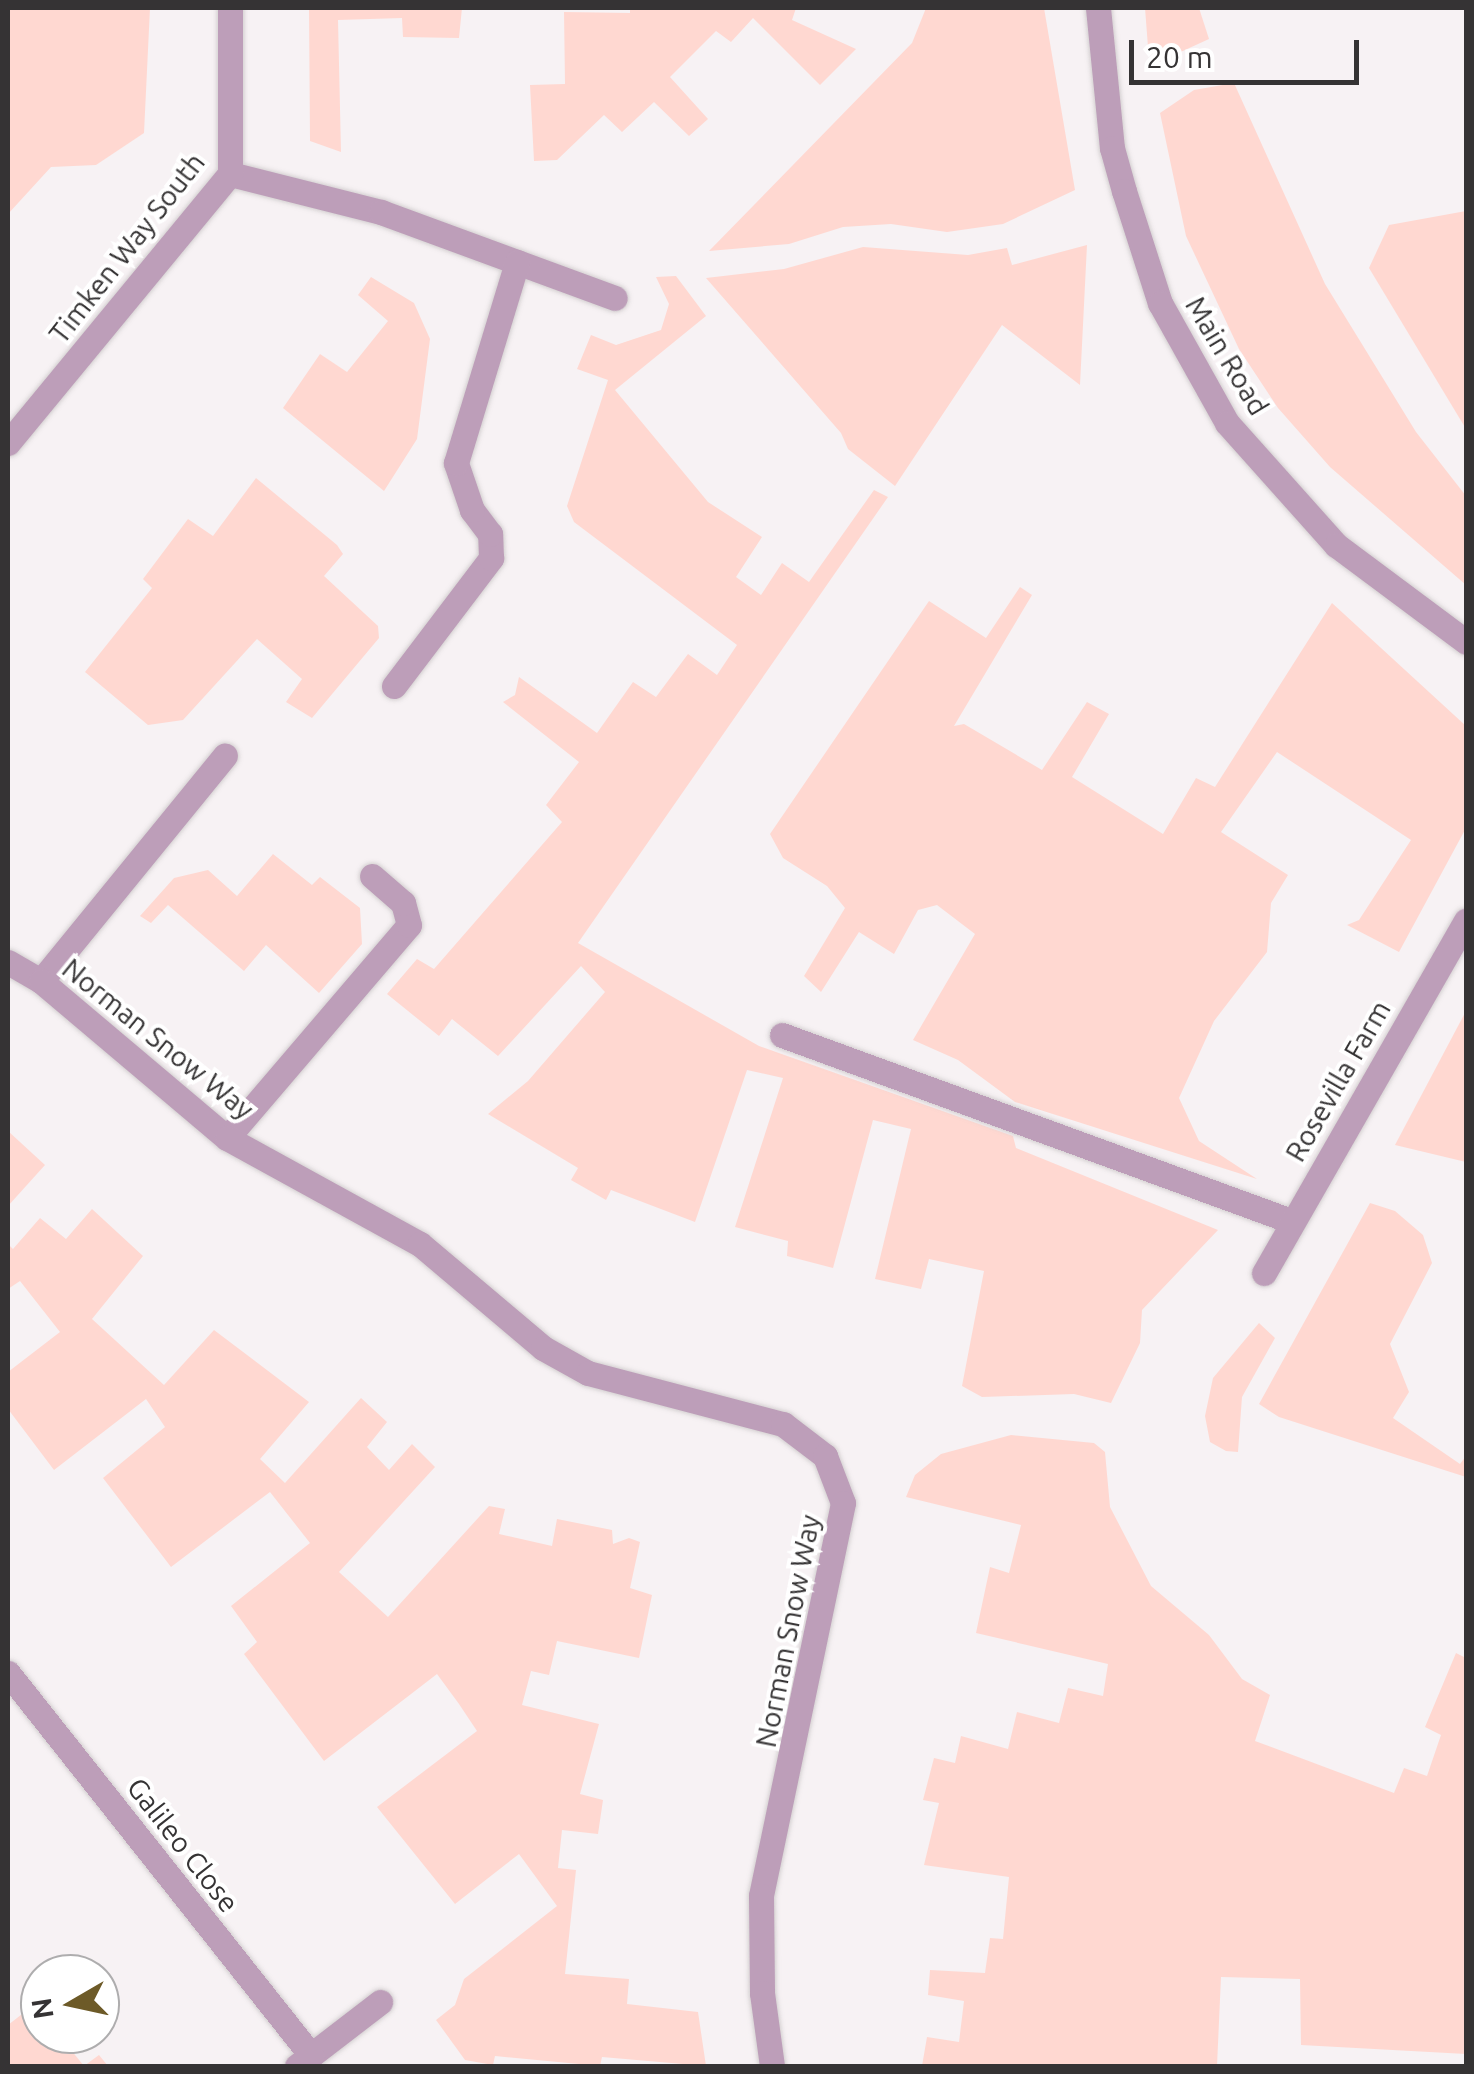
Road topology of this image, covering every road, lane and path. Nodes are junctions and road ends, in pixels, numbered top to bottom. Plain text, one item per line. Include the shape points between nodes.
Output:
1 (230, 8) edge
2 (1098, 8) edge
3 (230, 174) junction
4 (517, 262) junction
5 (615, 298) dead end
6 (8, 443) edge
7 (1466, 642) edge
8 (394, 686) dead end
9 (224, 755) dead end
10 (372, 876) dead end
11 (1466, 921) edge
12 (8, 962) edge
13 (41, 982) junction
14 (782, 1035) dead end
15 (227, 1138) junction
16 (1291, 1221) junction
17 (1264, 1274) dead end
18 (8, 1672) edge
19 (380, 2002) dead end
20 (304, 2061) edge
21 (772, 2066) edge

1 - 3 street, Timken Way South
2 - 7 street, Main Road via 1112,148 1124,191 1160,303 1227,422 1336,545
3 - 4 street via 382,212
3 - 6 street, Timken Way South
4 - 5 street
4 - 8 street via 456,462 472,510 490,534 491,558
9 - 13 street
10 - 15 street via 402,902 408,925
11 - 16 street, Rosevilla Farm
12 - 13 street, Norman Snow Way
13 - 15 street, Norman Snow Way
14 - 16 street
15 - 21 street, Norman Snow Way via 420,1244 490,1308 588,1374 783,1424 826,1456 843,1503 761,1896 762,1993
16 - 17 street, Rosevilla Farm
18 - 20 street, Galileo Close
19 - 20 street

